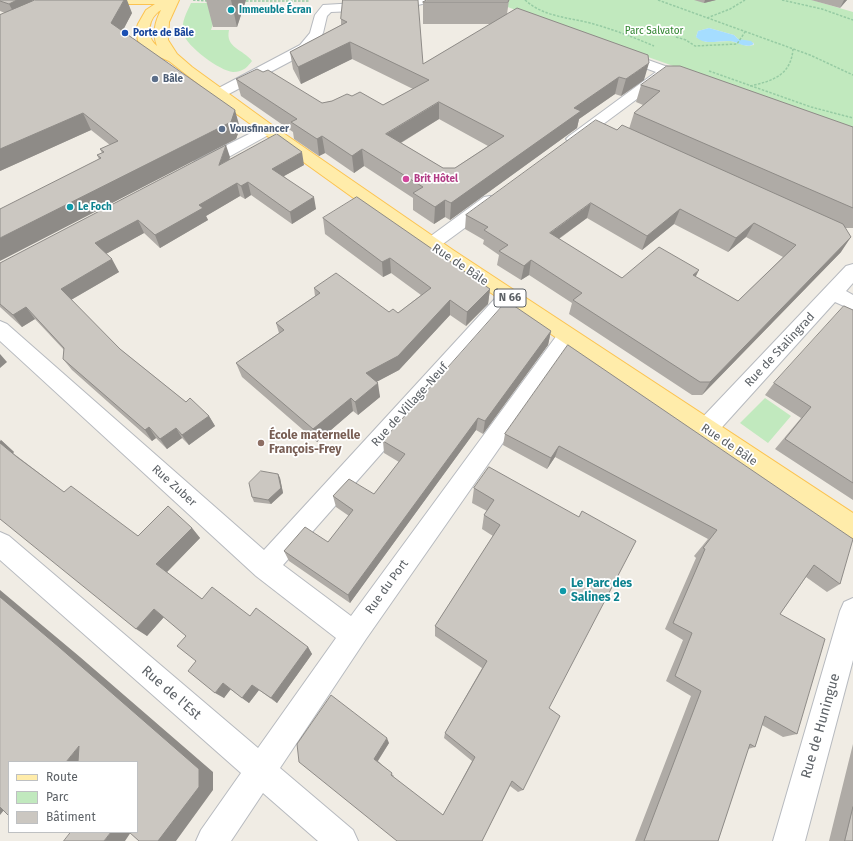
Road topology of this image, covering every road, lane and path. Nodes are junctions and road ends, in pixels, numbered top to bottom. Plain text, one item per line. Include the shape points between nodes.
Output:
1 (118, 0) edge
2 (173, 0) edge
3 (193, 0) edge
4 (208, 0) edge
5 (422, 0) edge
6 (658, 0) edge
7 (745, 0) edge
8 (782, 0) edge
9 (554, 16) dead end
10 (550, 18) edge
11 (707, 18) junction
12 (853, 20) edge
13 (745, 32) junction
14 (676, 37) dead end
15 (607, 49) edge
16 (793, 49) junction
17 (173, 59) junction
18 (667, 71) junction
19 (853, 75) edge
20 (700, 83) edge
21 (750, 86) dead end
22 (218, 94) junction
23 (267, 130) junction
24 (565, 146) edge
25 (188, 172) edge
26 (503, 192) edge
27 (430, 245) junction
28 (853, 271) edge
29 (833, 293) junction
30 (508, 297) junction
31 (853, 303) edge
32 (0, 329) edge
33 (567, 336) junction
34 (706, 429) junction
35 (853, 527) edge
36 (0, 544) edge
37 (265, 567) junction
38 (853, 611) edge
39 (354, 635) junction
40 (260, 770) junction
41 (212, 841) edge
42 (342, 841) edge
43 (789, 841) edge

1 - 2 main road
2 - 17 main road, Rue de Bâle / N 66 via 160,30 162,43
2 - 17 main road, Rue de Bâle / N 66 via 152,11 142,29 147,44 155,52
3 - 4 path
5 - 22 street via 402,5 327,8 321,15 316,33 305,48
6 - 11 path
7 - 11 path
8 - 12 path via 822,9
9 - 10 path
11 - 13 path
13 - 14 path via 737,44 695,46
13 - 16 path
15 - 18 street
16 - 19 path
16 - 21 path via 787,70 778,78
17 - 22 main road, Rue de Bâle / N 66
18 - 20 street
18 - 24 street via 603,126
22 - 23 main road, Rue de Bâle / N 66
23 - 25 street
23 - 27 main road, Rue de Bâle / N 66
26 - 27 street
27 - 30 main road, Rue de Bâle / N 66
28 - 29 street, Rue de Stalingrad
29 - 31 street
29 - 34 street, Rue de Stalingrad
30 - 33 main road, Rue de Bâle / N 66
30 - 37 street, Rue de Village-Neuf
32 - 37 street, Rue Zuber
33 - 34 main road, Rue de Bâle / N 66
33 - 39 street, Rue du Port
34 - 35 main road, Rue de Bâle / N 66
36 - 40 street, Rue de l'Est
37 - 39 street, Rue Zuber
38 - 43 street, Rue de Huningue
39 - 40 street, Rue du Port
40 - 41 street, Rue du Port
40 - 42 street, Rue de l'Est

